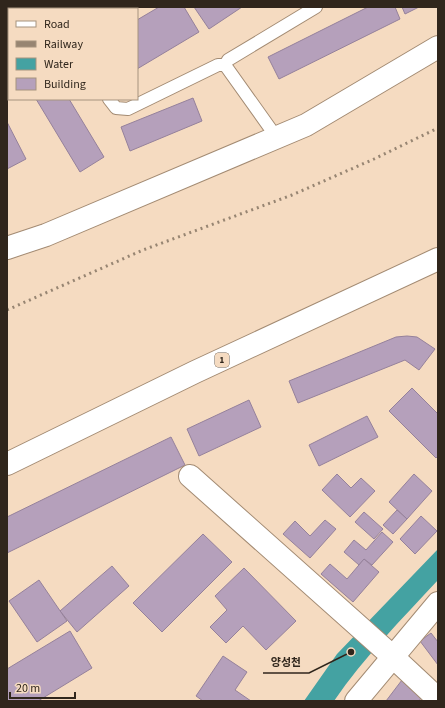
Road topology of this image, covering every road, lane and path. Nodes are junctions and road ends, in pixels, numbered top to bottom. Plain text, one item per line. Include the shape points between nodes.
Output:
1 (316, 7) edge
2 (438, 47) edge
3 (225, 65) junction
4 (110, 100) edge
5 (276, 138) junction
6 (7, 248) edge
7 (438, 259) edge
8 (7, 464) edge
9 (190, 476) dead end
10 (438, 603) edge
11 (389, 653) junction
12 (438, 699) edge
13 (356, 701) edge

1 - 3 lane via 228,60
2 - 5 street via 306,125
3 - 4 lane via 218,65 128,109 116,108
3 - 5 lane
5 - 6 street via 46,235
7 - 8 street, 1
9 - 11 street
10 - 11 street
11 - 12 street
11 - 13 street

